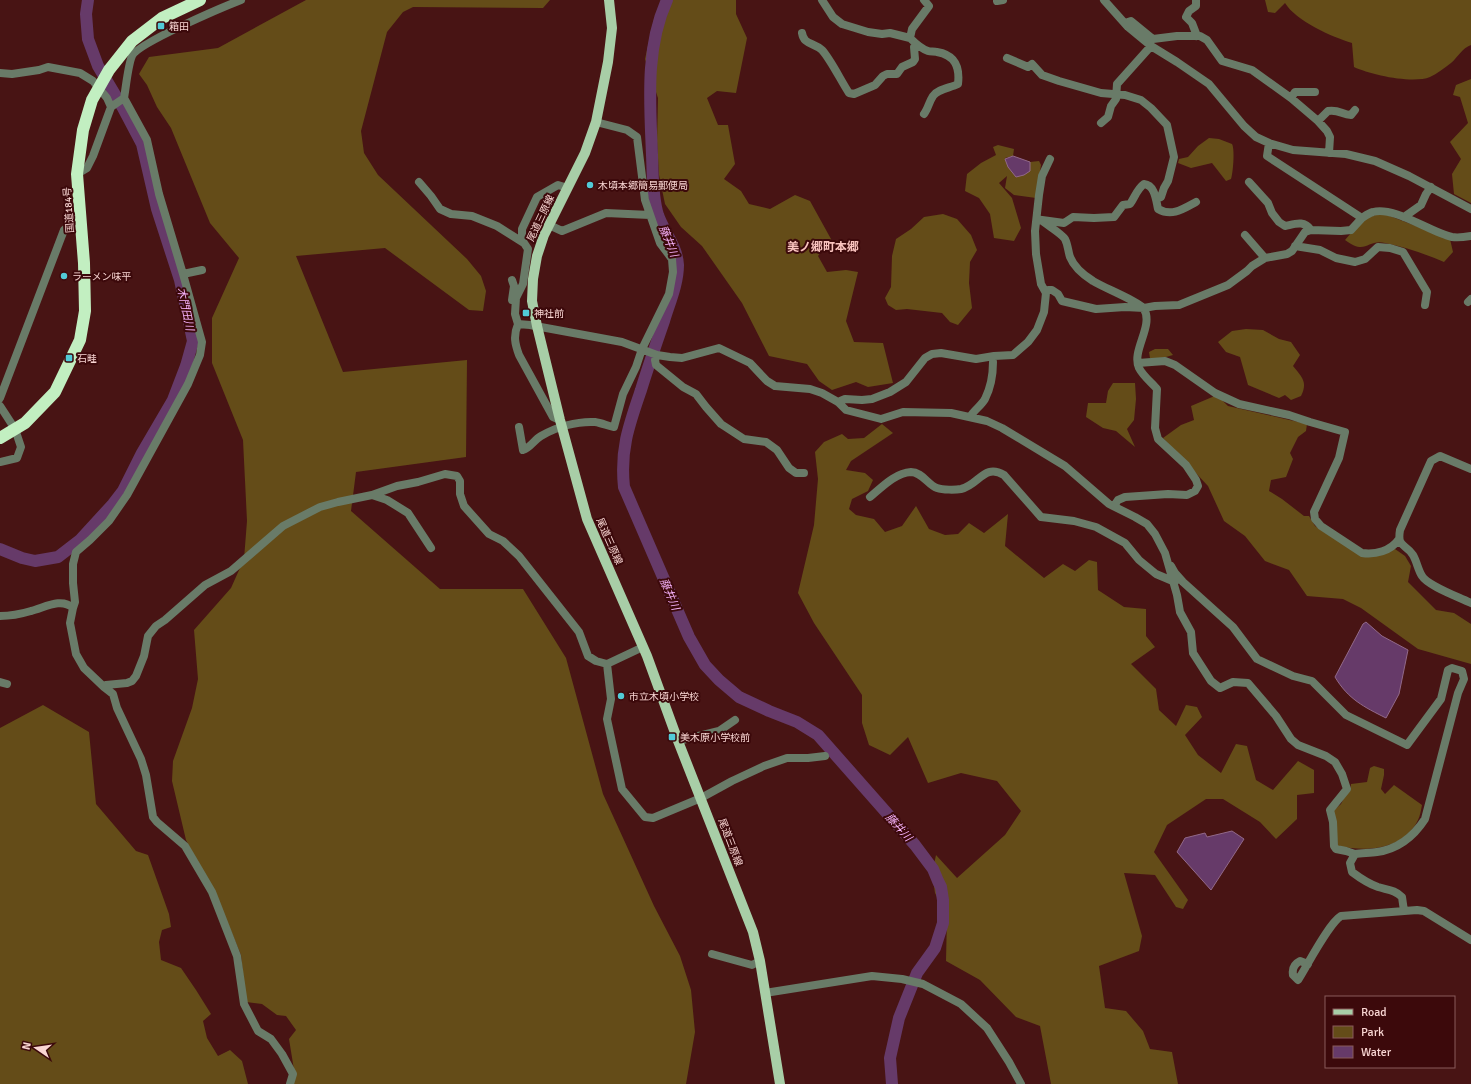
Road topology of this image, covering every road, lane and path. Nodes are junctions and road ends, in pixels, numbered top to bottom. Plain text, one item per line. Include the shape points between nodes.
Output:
1 (241, 0) edge
2 (609, 0) edge
3 (822, 0) edge
4 (924, 0) edge
5 (1104, 0) edge
6 (1196, 0) edge
7 (194, 1) edge
8 (1125, 23) junction
9 (802, 33) dead end
10 (1197, 36) junction
11 (913, 41) junction
12 (1151, 46) junction
13 (1007, 58) dead end
14 (0, 73) edge
15 (99, 86) junction
16 (1315, 92) dead end
17 (1116, 93) junction
18 (124, 98) junction
19 (1290, 98) junction
20 (111, 107) junction
21 (1355, 110) dead end
22 (924, 114) dead end
23 (1318, 121) junction
24 (596, 122) junction
25 (1101, 123) dead end
26 (1269, 143) junction
27 (1329, 153) junction
28 (1050, 159) dead end
29 (77, 174) junction
30 (419, 182) dead end
31 (1249, 182) dead end
32 (1431, 187) junction
33 (568, 188) junction
34 (1156, 199) junction
35 (1196, 202) dead end
36 (1471, 209) edge
37 (650, 215) junction
38 (80, 216) junction
39 (1404, 217) junction
40 (1362, 218) junction
41 (1039, 220) junction
42 (549, 225) junction
43 (1311, 230) junction
44 (1245, 235) dead end
45 (1471, 236) edge
46 (524, 243) junction
47 (1295, 246) junction
48 (1265, 258) junction
49 (202, 270) dead end
50 (183, 274) junction
51 (512, 280) dead end
52 (1046, 293) junction
53 (1425, 306) dead end
54 (1144, 308) junction
55 (518, 324) junction
56 (537, 326) junction
57 (642, 349) junction
58 (657, 355) junction
59 (1013, 355) junction
60 (976, 359) junction
61 (994, 362) junction
62 (1138, 363) junction
63 (0, 398) edge
64 (838, 402) junction
65 (0, 406) edge
66 (970, 417) junction
67 (561, 424) junction
68 (519, 427) dead end
69 (16, 429) junction
70 (0, 438) edge
71 (0, 462) edge
72 (1471, 469) edge
73 (804, 473) dead end
74 (372, 495) junction
75 (870, 497) dead end
76 (1114, 506) junction
77 (1399, 539) junction
78 (431, 548) dead end
79 (1167, 559) junction
80 (1172, 581) junction
81 (1183, 582) junction
82 (1471, 603) edge
83 (73, 608) junction
84 (0, 616) edge
85 (643, 647) junction
86 (607, 664) junction
87 (104, 688) junction
88 (735, 720) dead end
89 (678, 741) junction
90 (825, 756) dead end
91 (701, 798) junction
92 (1355, 854) junction
93 (1404, 911) junction
94 (1471, 940) edge
95 (712, 954) dead end
96 (760, 961) junction
97 (1308, 964) dead end
98 (765, 993) junction
99 (290, 1084) edge
100 (780, 1084) edge
101 (1021, 1084) edge

1 - 18 street via 143,45 132,55
2 - 24 main road, 尾道三原線 via 612,28
3 - 11 street via 833,17 842,24 868,32 890,33
4 - 11 street via 929,6 912,29
5 - 8 street
6 - 10 street via 1196,6 1186,17 1192,23
7 - 15 highway, 国道184号 via 162,18 132,41
8 - 10 street via 1131,21 1153,39
8 - 12 street
9 - 11 street via 806,42 823,52 849,93 854,94 875,85 887,74 897,74 902,67 913,62
10 - 19 street via 1207,40 1222,61 1252,70
11 - 22 street via 928,51 949,55 959,72 958,84 940,90 932,97
12 - 17 street via 1117,84
12 - 26 street via 1209,84 1244,126 1256,137
13 - 17 street via 1028,67 1032,64 1042,75 1059,81 1101,93
14 - 15 street via 12,74 48,67 80,73
15 - 20 street
15 - 29 highway, 国道184号 via 82,130
16 - 19 street via 1295,92
17 - 25 street via 1108,116
17 - 34 street via 1141,100 1167,125 1174,157 1168,181 1161,197
18 - 20 street
18 - 50 street via 147,140 159,194
19 - 23 street
20 - 29 street via 87,168
21 - 23 street via 1351,115 1340,111 1328,111
23 - 27 street via 1330,137
24 - 33 main road, 尾道三原線 via 585,154
24 - 37 street via 627,130 637,137
26 - 27 street via 1293,150
26 - 40 street via 1268,156
27 - 32 street via 1375,161
28 - 41 street via 1042,176
29 - 38 highway, 国道184号
30 - 46 street via 440,209 451,214 472,216 497,226
31 - 43 street via 1285,226 1301,223
32 - 36 street
32 - 39 street via 1421,205
33 - 42 main road, 尾道三原線
33 - 46 street via 558,185 537,197 522,228
34 - 35 street via 1158,209 1164,213 1175,213
34 - 41 street via 1149,184 1144,184 1130,204 1124,205 1114,217 1073,217 1064,223
37 - 42 street via 606,213 562,231
37 - 57 street via 660,243 672,259 673,272 669,294
38 - 63 street via 64,230
38 - 69 highway, 国道184号 via 85,311 80,340 55,392
39 - 40 street via 1387,211 1373,212
39 - 45 street via 1454,238
40 - 43 street via 1351,230
41 - 52 street via 1035,231 1036,254 1041,284
41 - 54 street via 1064,238 1071,259 1080,271 1093,281
42 - 56 main road, 尾道三原線 via 537,256 532,279 532,302
43 - 47 street via 1305,232
44 - 48 street
46 - 55 street via 528,249 523,284 516,298 515,314
47 - 48 street via 1287,254
47 - 53 street via 1320,250 1336,258 1355,262 1365,259 1378,247 1403,252 1427,292
48 - 54 street via 1228,284 1204,296 1179,305
49 - 50 street
50 - 83 street via 202,342 200,355 188,384 127,495 109,520 76,552 73,564
51 - 55 street via 512,320
52 - 54 street via 1052,290 1062,300 1096,309
52 - 59 street via 1044,312 1037,330
54 - 62 street via 1147,321
55 - 56 street
55 - 67 street via 515,332 517,350 553,416
56 - 57 street via 622,342
56 - 67 main road, 尾道三原線
57 - 58 street
57 - 67 street via 623,394 614,427 595,422
58 - 64 street via 682,358 720,348 750,363 775,386 810,389
58 - 73 street via 654,360 656,365 696,394 721,424 744,439 766,442 777,450 796,474
59 - 60 street
59 - 61 street
60 - 61 street
60 - 64 street via 941,353 932,354 925,358 906,382 890,392 872,399 845,399
61 - 66 street via 985,400
62 - 76 street via 1139,368 1157,389 1158,439 1186,465 1198,486 1187,495 1125,497 1118,500
62 - 77 street via 1165,361 1175,365 1214,393 1239,404 1289,414 1345,432 1338,458 1314,512 1315,519 1321,526 1362,553 1383,551
64 - 66 street via 846,410 881,419 903,412 951,413
65 - 69 street
66 - 76 street via 1002,428 1066,466
67 - 68 street via 536,439 524,450
67 - 85 main road, 尾道三原線 via 587,519
69 - 70 highway, 国道184号
69 - 71 street via 21,448 19,453 16,458
72 - 77 street via 1440,456 1430,461 1400,530
74 - 78 street via 387,500 408,513
74 - 86 street via 445,474 457,476 464,506 489,534 502,541 519,556 579,632 588,656
74 - 87 street via 320,507 283,526 231,571 205,585 156,626 148,636 144,656 132,680 127,683 106,685
75 - 80 street via 899,475 913,472 936,488 957,490 990,471 997,471 1004,475 1041,517 1096,527 1125,543 1139,560 1156,574
76 - 79 street via 1147,524 1162,546
77 - 82 street via 1413,555 1426,580
79 - 80 street
79 - 81 street
80 - 81 street
80 - 92 street via 1180,612 1191,632 1193,653 1211,681 1220,688 1233,682 1248,683 1276,716 1291,739 1298,745 1335,762 1347,789 1330,810 1334,846 1336,849
81 - 92 street via 1233,627 1257,659 1293,676 1312,681 1346,715 1407,744 1441,699 1448,670 1462,670 1464,680 1458,693 1425,819 1407,840 1394,848
83 - 84 street via 70,605 54,604
83 - 87 street via 70,623 76,654 84,668
85 - 86 street
85 - 89 main road, 尾道三原線
86 - 91 street via 611,699 607,719 622,789 644,817 653,818
87 - 99 street via 113,694 141,759 153,817 185,846 212,892 237,956 244,1004 258,1031 271,1039 282,1054 293,1074
88 - 89 street via 719,731
89 - 91 main road, 尾道三原線
90 - 91 street via 787,758 732,781
91 - 96 main road, 尾道三原線 via 753,932
92 - 93 street via 1350,863 1352,872 1378,887 1396,891 1402,896
93 - 94 street via 1424,911
93 - 97 street via 1341,916 1336,919
95 - 96 street via 752,964
96 - 98 main road, 尾道三原線
98 - 100 main road, 尾道三原線
98 - 101 street via 872,976 922,984 961,1004 987,1028

